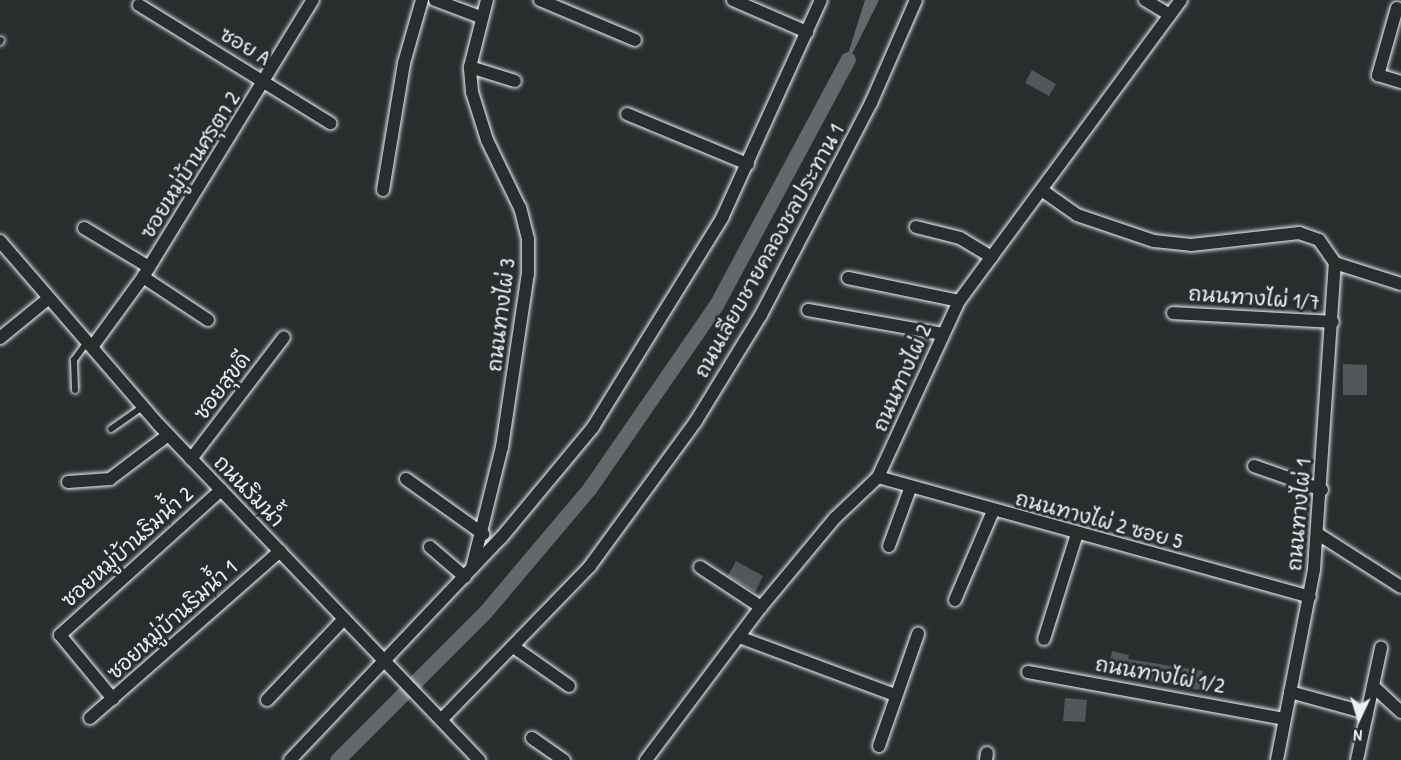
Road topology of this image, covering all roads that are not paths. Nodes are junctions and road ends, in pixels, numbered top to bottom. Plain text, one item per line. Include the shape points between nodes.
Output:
1 (297, 0) edge
2 (422, 0) edge
3 (435, 0) edge
4 (487, 0) edge
5 (540, 0) edge
6 (734, 0) edge
7 (821, 0) edge
8 (916, 0) edge
9 (1145, 0) edge
10 (1181, 0) edge
11 (311, 4) edge
12 (139, 5) dead end
13 (1397, 8) dead end
14 (1170, 15) junction
15 (480, 17) junction
16 (807, 32) junction
17 (635, 40) dead end
18 (470, 67) junction
19 (515, 81) dead end
20 (266, 82) junction
21 (1401, 82) edge
22 (627, 114) dead end
23 (330, 123) dead end
24 (748, 164) junction
25 (383, 190) dead end
26 (1043, 191) junction
27 (916, 227) dead end
28 (84, 228) dead end
29 (0, 241) edge
30 (992, 257) junction
31 (1336, 267) junction
32 (146, 272) junction
33 (848, 278) dead end
34 (1401, 284) edge
35 (49, 298) junction
36 (959, 302) junction
37 (808, 310) dead end
38 (1173, 313) dead end
39 (208, 320) dead end
40 (1333, 322) junction
41 (943, 334) junction
42 (284, 337) dead end
43 (0, 338) edge
44 (90, 344) junction
45 (75, 390) dead end
46 (143, 407) junction
47 (111, 429) dead end
48 (168, 435) junction
49 (191, 459) junction
50 (1254, 466) dead end
51 (878, 477) junction
52 (406, 479) dead end
53 (68, 482) dead end
54 (910, 489) junction
55 (221, 490) junction
56 (1322, 490) junction
57 (993, 511) junction
58 (483, 534) junction
59 (1077, 534) junction
60 (1318, 534) junction
61 (889, 546) dead end
62 (430, 547) dead end
63 (280, 551) junction
64 (700, 567) dead end
65 (468, 574) junction
66 (1401, 587) edge
67 (1310, 597) junction
68 (955, 600) dead end
69 (761, 607) junction
70 (344, 619) junction
71 (918, 634) dead end
72 (739, 637) junction
73 (1044, 639) dead end
74 (515, 648) junction
75 (1380, 648) dead end
76 (389, 666) junction
77 (1028, 672) dead end
78 (569, 686) dead end
79 (1372, 686) junction
80 (1290, 692) junction
81 (895, 695) junction
82 (113, 699) junction
83 (267, 700) dead end
84 (1401, 712) edge
85 (1367, 713) junction
86 (90, 718) dead end
87 (440, 719) junction
88 (1284, 719) junction
89 (532, 738) dead end
90 (879, 746) dead end
91 (290, 760) edge
92 (479, 760) edge
93 (564, 760) edge
94 (646, 760) edge
95 (1277, 760) edge
96 (1357, 760) edge

1 - 11 street
2 - 25 street via 404,63
3 - 15 street
4 - 15 street, ถนนทางไผ่ 3
5 - 17 street
6 - 16 street
7 - 16 street
8 - 74 street, ถนนเลียบชายคลองชลประทาน 1 via 871,103 772,294 696,421 590,566
9 - 14 street
10 - 14 street, ถนนทางไผ่ 2
11 - 20 street, ซอยหมู่บ้านศรุตา 2
12 - 20 street, ซอย A
13 - 21 street via 1378,75
14 - 26 street, ถนนทางไผ่ 2
15 - 18 street, ถนนทางไผ่ 3
16 - 24 street
18 - 19 street
18 - 58 street, ถนนทางไผ่ 3 via 478,116 528,239 528,274 502,447
20 - 23 street, ซอย A
20 - 32 street, ซอยหมู่บ้านศรุตา 2
22 - 24 street
24 - 65 street via 722,218 593,427
26 - 30 street, ถนนทางไผ่ 2
26 - 31 street via 1077,215 1154,241 1191,245 1299,233 1319,240
27 - 30 street via 960,238
28 - 32 street
29 - 35 street, ถนนริมน้ำ
30 - 36 street, ถนนทางไผ่ 2
31 - 34 street
31 - 40 street, ถนนทางไผ่ 1
32 - 39 street
32 - 44 street, ซอยหมู่บ้านศรุตา 2
33 - 36 street
35 - 43 street
35 - 44 street, ถนนริมน้ำ
36 - 41 street, ถนนทางไผ่ 2
37 - 41 street
38 - 40 street, ถนนทางไผ่ 1/7
40 - 56 street, ถนนทางไผ่ 1
41 - 51 street, ถนนทางไผ่ 2
42 - 49 street, ซอยสุขดี
44 - 45 lane via 74,360
44 - 46 street, ถนนริมน้ำ
46 - 47 lane
46 - 48 street, ถนนริมน้ำ
48 - 49 street, ถนนริมน้ำ
48 - 53 street via 110,479
49 - 55 street, ถนนริมน้ำ
50 - 56 street
51 - 54 street, ถนนทางไผ่ 2 ซอย 5
51 - 69 street, ถนนทางไผ่ 2 via 835,518
52 - 58 street
54 - 57 street, ถนนทางไผ่ 2 ซอย 5
54 - 61 street
55 - 63 street, ถนนริมน้ำ
55 - 82 street, ซอยหมู่บ้านริมน้ำ 2 via 60,635
56 - 60 street, ถนนทางไผ่ 1
57 - 59 street, ถนนทางไผ่ 2 ซอย 5
57 - 68 street
58 - 65 street, ถนนทางไผ่ 3
59 - 67 street, ถนนทางไผ่ 2 ซอย 5
59 - 73 street
60 - 66 street
60 - 67 street, ถนนทางไผ่ 1
62 - 65 street
63 - 70 street, ถนนริมน้ำ
63 - 82 street, ซอยหมู่บ้านริมน้ำ 1
64 - 69 street
65 - 76 street
67 - 80 street, ถนนทางไผ่ 1
69 - 72 street, ถนนทางไผ่ 2
70 - 76 street, ถนนริมน้ำ
70 - 83 street
71 - 81 street
72 - 81 street
72 - 94 street, ถนนทางไผ่ 2
74 - 78 street
74 - 87 street, ถนนเลียบชายคลองชลประทาน 1
75 - 79 street
76 - 87 street, ถนนริมน้ำ
76 - 91 street
77 - 88 street, ถนนทางไผ่ 1/2
79 - 84 street
79 - 85 street
80 - 85 street
80 - 88 street, ถนนทางไผ่ 1
81 - 90 street
82 - 86 street, ซอยหมู่บ้านริมน้ำ 1
85 - 96 street
87 - 92 street, ถนนริมน้ำ
88 - 95 street, ถนนทางไผ่ 1
89 - 93 street

